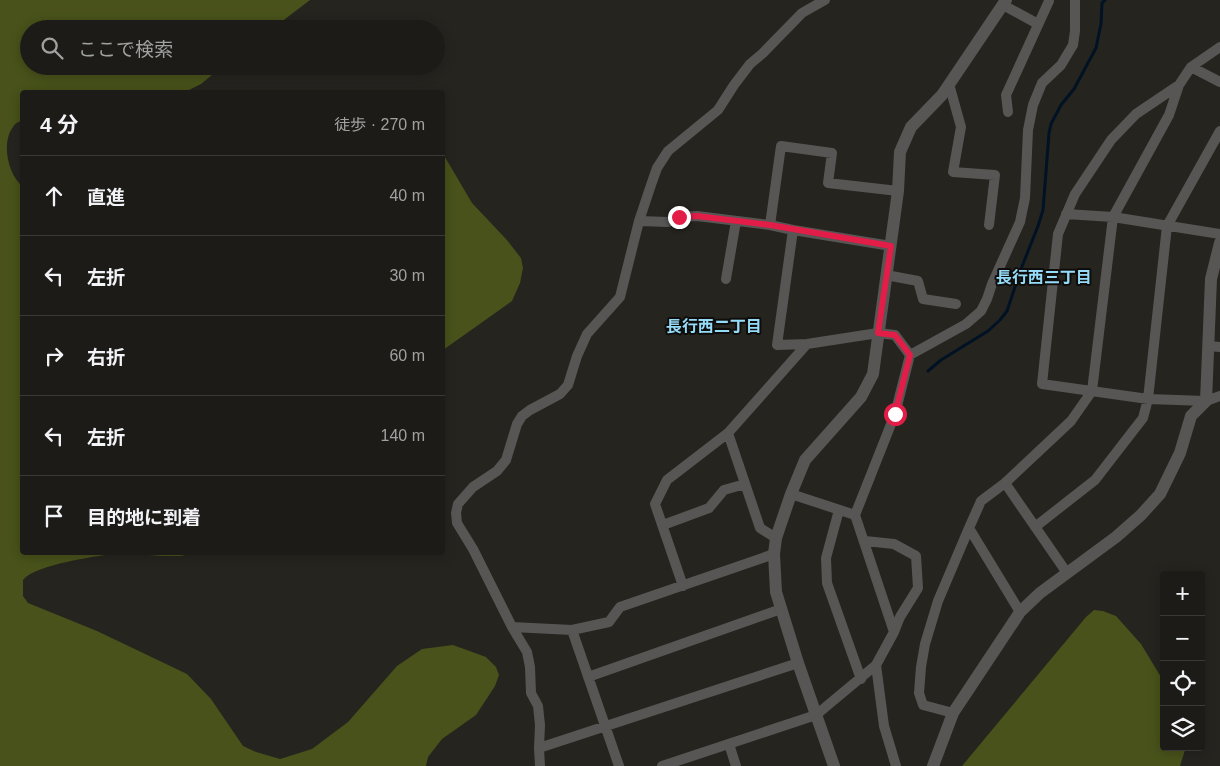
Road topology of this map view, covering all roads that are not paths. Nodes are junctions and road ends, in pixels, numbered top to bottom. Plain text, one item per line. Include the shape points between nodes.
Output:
1 (825, 0) edge
2 (1075, 0) edge
3 (1049, 1) edge
4 (1005, 2) edge
5 (1038, 24) junction
6 (1220, 47) edge
7 (1191, 67) junction
8 (1220, 82) edge
9 (949, 84) junction
10 (1179, 85) junction
11 (1008, 112) dead end
12 (1220, 131) edge
13 (898, 191) junction
14 (1066, 214) junction
15 (1113, 217) junction
16 (639, 221) junction
17 (736, 221) junction
18 (770, 225) junction
19 (989, 225) dead end
20 (1167, 226) junction
21 (793, 230) junction
22 (1220, 234) edge
23 (1220, 243) edge
24 (891, 246) junction
25 (886, 275) junction
26 (726, 279) dead end
27 (956, 304) dead end
28 (878, 333) junction
29 (807, 344) junction
30 (1214, 347) edge
31 (910, 355) junction
32 (1092, 391) junction
33 (1220, 396) edge
34 (1148, 399) junction
35 (1206, 402) junction
36 (728, 433) junction
37 (1005, 483) junction
38 (745, 484) junction
39 (791, 494) junction
40 (839, 510) junction
41 (855, 516) junction
42 (663, 525) junction
43 (1035, 527) junction
44 (969, 528) junction
45 (776, 538) junction
46 (864, 541) junction
47 (774, 554) junction
48 (1067, 573) junction
49 (683, 586) junction
50 (781, 610) junction
51 (1020, 612) junction
52 (512, 627) junction
53 (572, 630) junction
54 (894, 632) junction
55 (798, 662) junction
56 (876, 665) junction
57 (588, 677) junction
58 (861, 678) junction
59 (953, 713) junction
60 (816, 715) junction
61 (605, 727) junction
62 (729, 744) junction
63 (539, 748) junction
64 (540, 766) edge
65 (619, 766) edge
66 (662, 766) edge
67 (736, 766) edge
68 (834, 766) edge
69 (896, 766) edge
70 (933, 766) edge

1 - 16 street via 802,13 750,64 718,110 668,151 657,168
2 - 31 street via 1072,45 1061,65 1042,83 1033,105 1020,222 987,299 981,311 966,324
3 - 5 street
4 - 5 street
4 - 9 street
5 - 11 street via 1006,95
6 - 7 street
7 - 8 street
7 - 10 street
9 - 13 street via 911,127 900,152
9 - 19 street via 961,127 953,172 995,175
10 - 14 street via 1136,114 1111,140 1075,194
10 - 15 street via 1169,115
12 - 20 street
13 - 18 street via 828,184 832,153 781,146
13 - 24 street
14 - 15 street
14 - 32 street via 1058,234 1042,384
15 - 20 street
15 - 32 street
16 - 17 street via 668,222 679,217 697,216
16 - 52 street via 620,297 586,334 568,385 560,394 522,416 506,460 458,504 457,523
17 - 18 street
17 - 26 street
18 - 21 street
20 - 22 street
20 - 34 street
21 - 24 street
21 - 29 street via 777,345
23 - 30 street via 1211,279
24 - 25 street
25 - 27 street via 918,281 923,299
25 - 28 street
28 - 29 street
28 - 31 street via 895,335
28 - 39 street via 873,374 861,397 805,460
29 - 36 street
30 - 35 street
31 - 41 street via 895,414
32 - 34 street
32 - 37 street via 1071,421
33 - 35 street
34 - 35 street
34 - 43 street via 1144,418 1095,480
35 - 48 street via 1191,416 1180,453 1160,494 1116,537
36 - 38 street
36 - 42 street via 667,480 655,504
37 - 43 street
37 - 44 street via 982,501
38 - 42 street via 724,490 709,508
38 - 45 street via 760,528
39 - 40 street
39 - 45 street
40 - 41 street
40 - 58 street via 826,558 827,583
41 - 46 street
42 - 49 street
43 - 48 street
44 - 51 street
44 - 59 street via 938,601 921,667 919,693 923,706
45 - 47 street
46 - 54 street
46 - 54 street via 894,544 916,556 918,588
47 - 49 street
47 - 50 street via 776,592
48 - 51 street
49 - 53 street via 620,607 609,622
50 - 55 street
50 - 57 street
51 - 59 street
52 - 53 street
52 - 63 street via 527,652 531,693 538,706
53 - 57 street
54 - 56 street
55 - 60 street
55 - 61 street
56 - 58 street
56 - 69 street via 884,726
57 - 61 street
58 - 60 street
59 - 70 street
60 - 62 street
60 - 68 street
61 - 63 street
61 - 65 street
62 - 66 street
62 - 67 street
63 - 64 street

